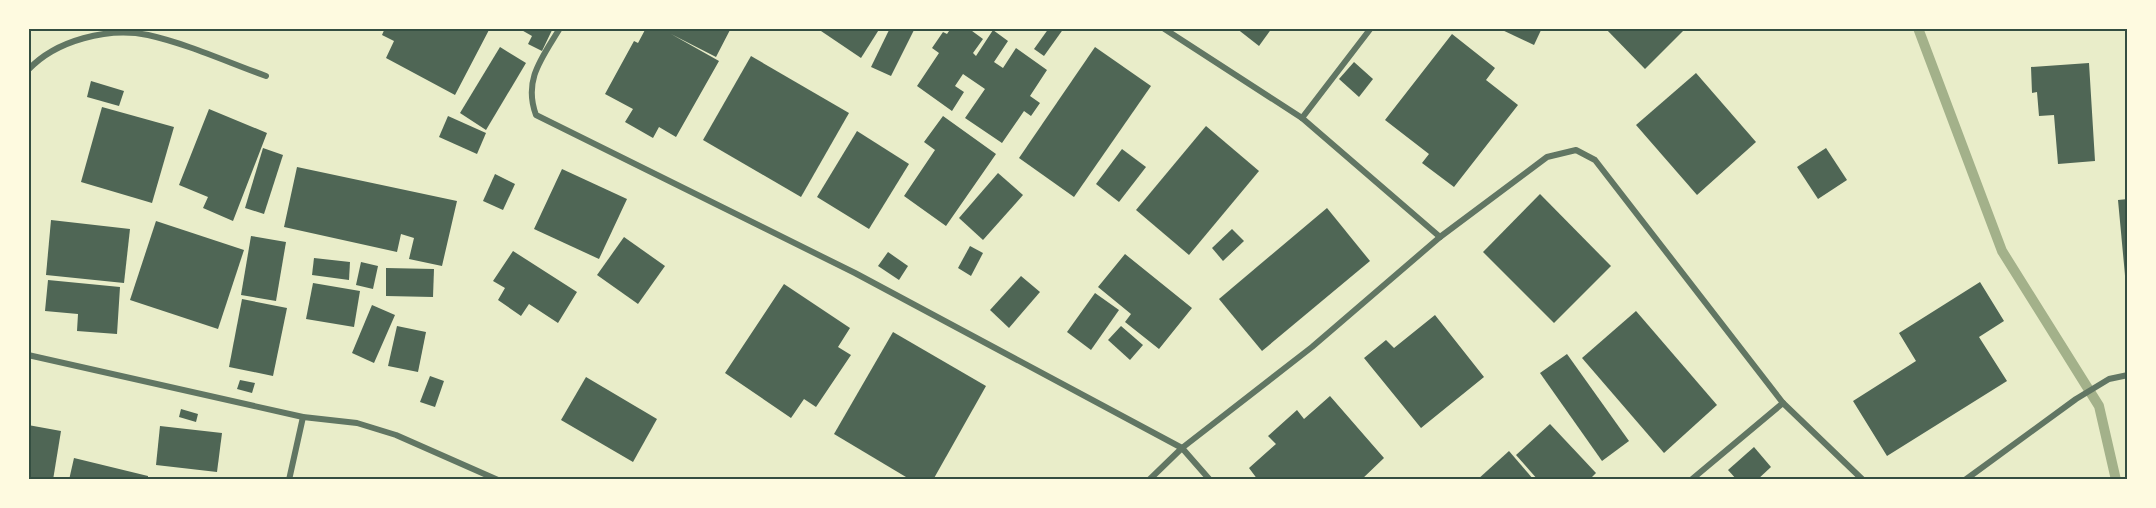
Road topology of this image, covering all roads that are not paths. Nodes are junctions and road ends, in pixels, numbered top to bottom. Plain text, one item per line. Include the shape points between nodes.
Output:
1 (560, 28) edge
2 (1163, 28) edge
3 (1371, 28) edge
4 (28, 70) edge
5 (266, 76) dead end
6 (1302, 118) junction
7 (1440, 237) junction
8 (28, 356) edge
9 (2127, 375) edge
10 (1783, 403) junction
11 (303, 417) junction
12 (1182, 448) junction
13 (290, 480) edge
14 (498, 480) edge
15 (1149, 480) edge
16 (1210, 480) edge
17 (1691, 480) edge
18 (1863, 480) edge
19 (1965, 480) edge

1 - 12 street via 530,84 536,116 855,273
2 - 6 street
3 - 6 street
4 - 5 street via 47,53 70,42 125,33 170,41
6 - 7 street
7 - 10 street via 1548,157 1576,150 1595,160
7 - 12 street via 1312,346
8 - 11 street
9 - 19 street via 2109,379 2076,399
10 - 17 street
10 - 18 street
11 - 13 street
11 - 14 street via 357,423 396,435
12 - 15 street
12 - 16 street

